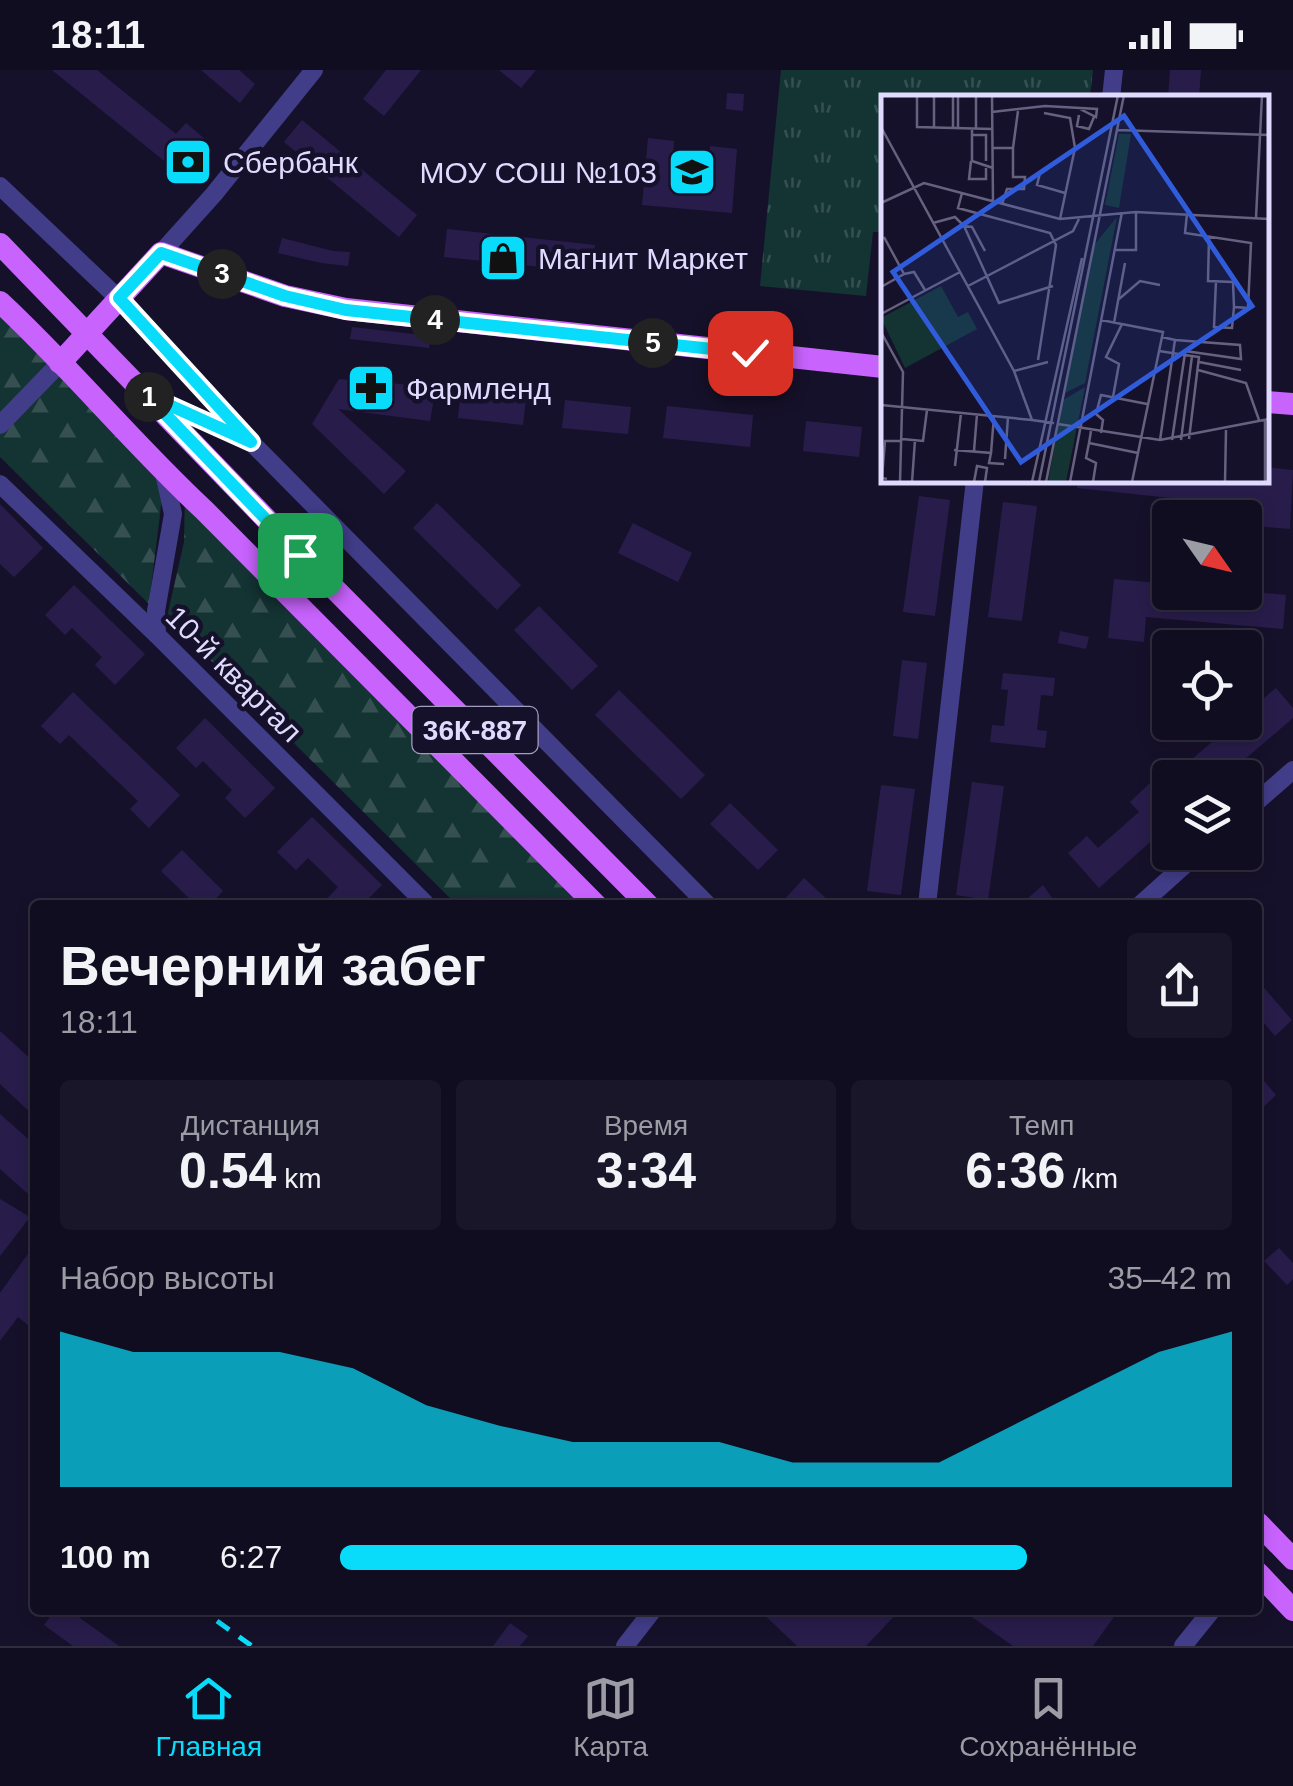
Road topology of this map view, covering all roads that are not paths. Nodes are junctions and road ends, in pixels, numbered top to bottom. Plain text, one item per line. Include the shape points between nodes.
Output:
1 (314, 70) edge
2 (1114, 70) edge
3 (1111, 95) edge
4 (0, 186) edge
5 (0, 244) edge
6 (161, 253) junction
7 (119, 298) junction
8 (0, 302) edge
9 (86, 334) junction
10 (60, 363) junction
11 (881, 367) edge
12 (147, 395) junction
13 (1268, 402) edge
14 (1293, 404) edge
15 (0, 426) edge
16 (251, 442) junction
17 (164, 473) junction
18 (976, 482) edge
19 (0, 484) edge
20 (158, 635) junction
21 (1293, 770) edge
22 (1262, 797) edge
23 (1180, 870) edge
24 (422, 900) edge
25 (591, 900) edge
26 (643, 900) edge
27 (703, 900) edge
28 (929, 900) edge
29 (1146, 900) edge
30 (1262, 1527) edge
31 (1293, 1559) edge
32 (1262, 1578) edge
33 (1293, 1610) edge
34 (649, 1615) edge
35 (1208, 1615) edge
36 (625, 1646) edge
37 (1183, 1646) edge

1 - 6 street
2 - 3 street
4 - 7 street
5 - 9 main road, 36К-887
6 - 7 main road
6 - 11 main road via 346,310
7 - 9 main road
7 - 16 street
8 - 10 main road, 36К-887
9 - 10 main road
9 - 12 main road, 36К-887
10 - 15 street
10 - 17 main road, 36К-887
12 - 16 street
12 - 26 main road, 36К-887
13 - 14 main road
16 - 27 street
17 - 20 street via 173,514
17 - 25 main road, 36К-887
18 - 28 street
19 - 20 street, 10-й квартал
20 - 24 street, 10-й квартал
21 - 22 street
23 - 29 street
30 - 31 main road
32 - 33 main road
34 - 36 street
35 - 37 street

